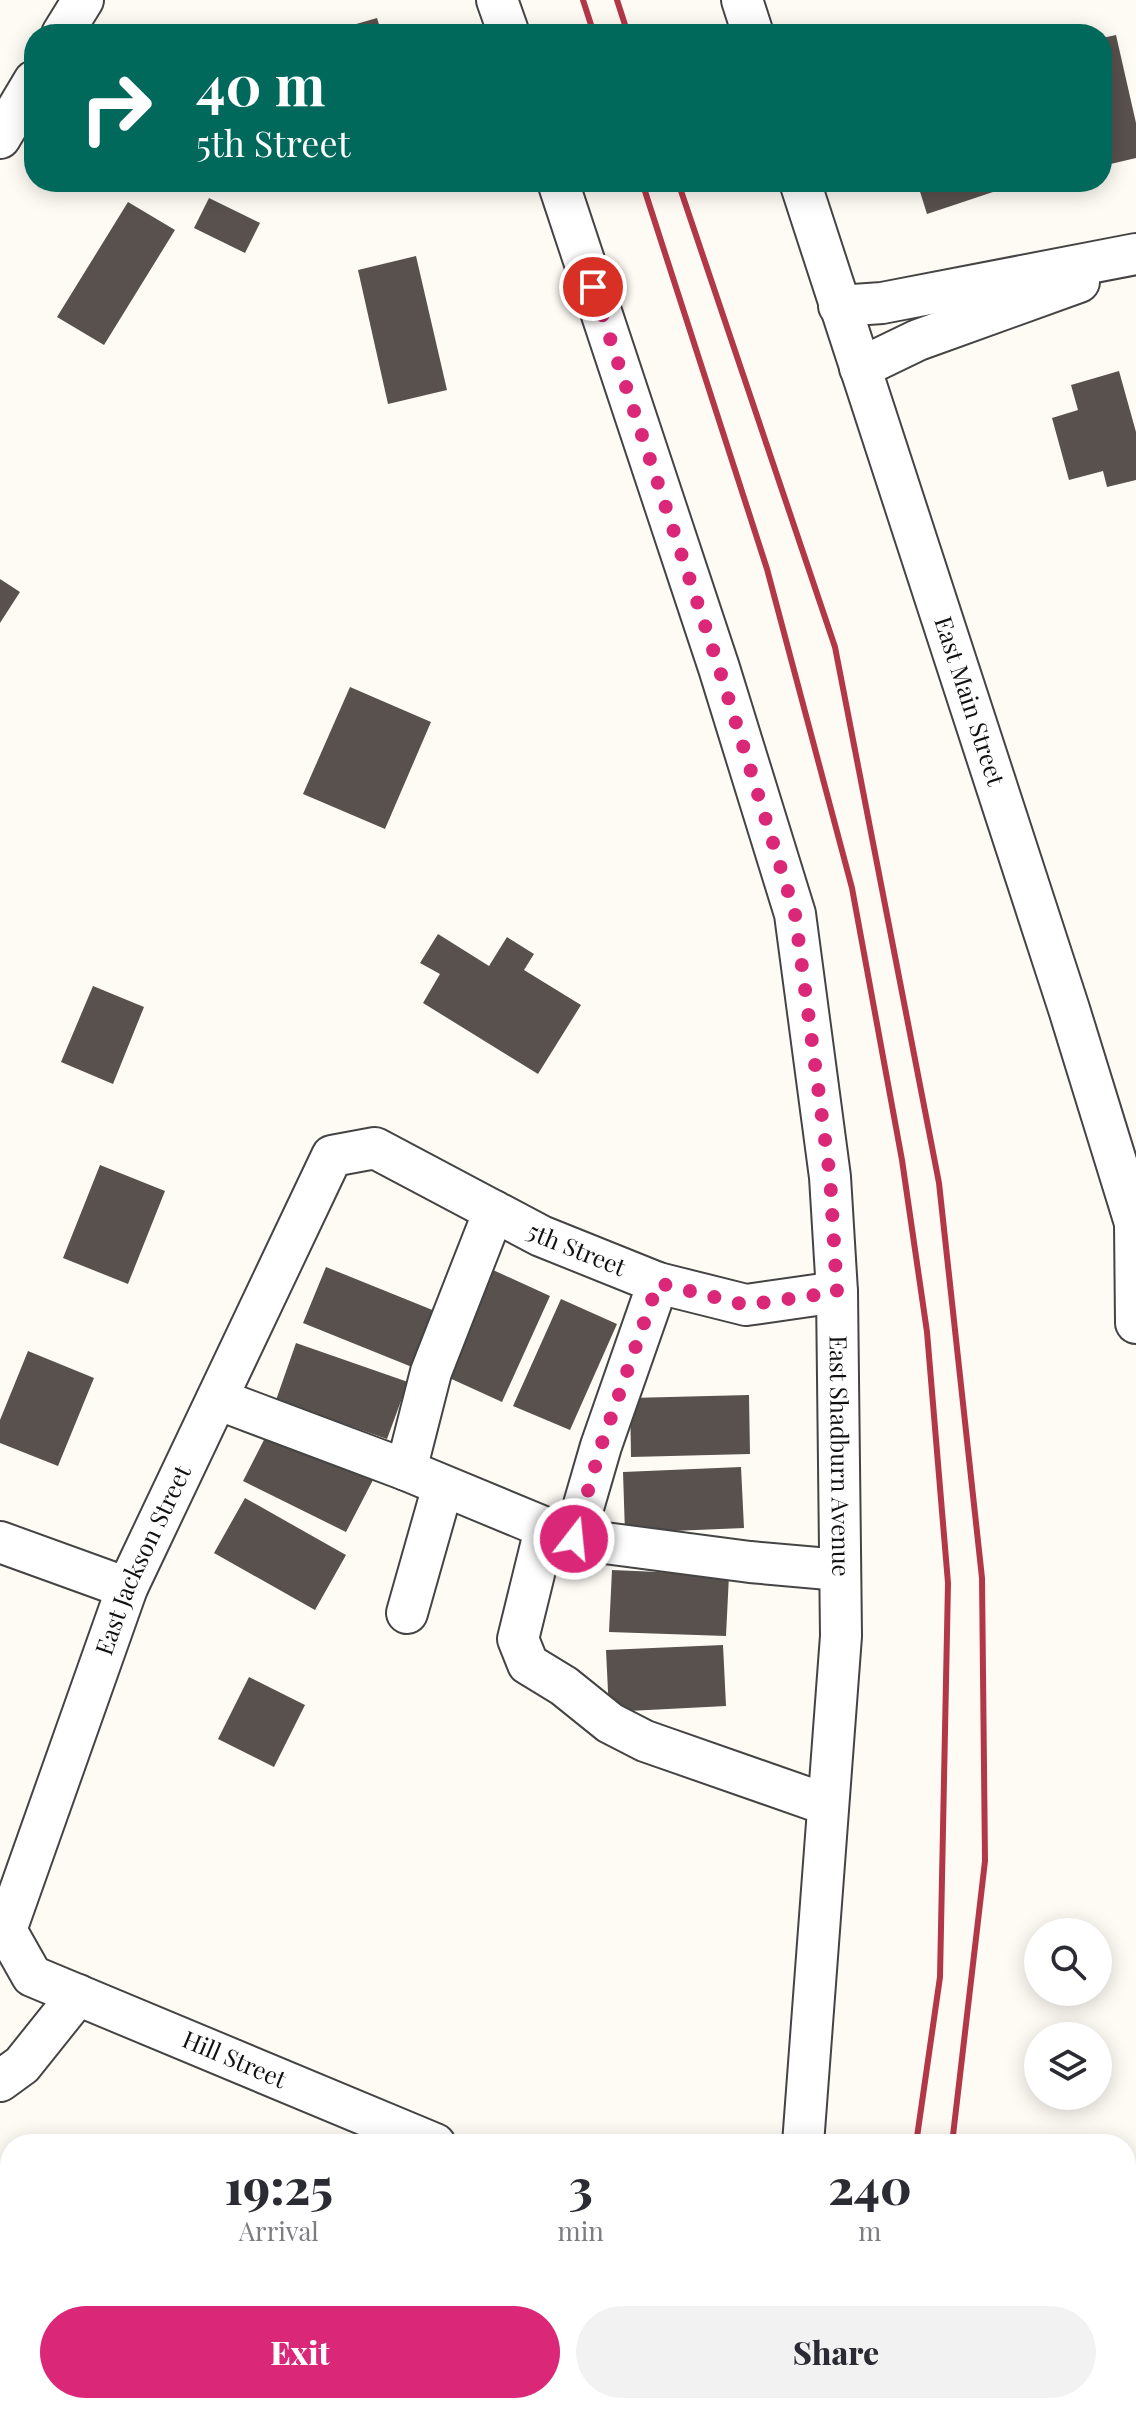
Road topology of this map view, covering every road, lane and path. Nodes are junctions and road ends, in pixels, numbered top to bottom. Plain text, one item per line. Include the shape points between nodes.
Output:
1 (497, 0) edge
2 (742, 0) edge
3 (505, 24) edge
4 (750, 24) edge
5 (24, 98) edge
6 (0, 138) edge
7 (561, 192) edge
8 (803, 192) edge
9 (1136, 254) edge
10 (839, 306) junction
11 (860, 368) junction
12 (332, 1156) joint
13 (494, 1211) junction
14 (1135, 1224) edge
15 (658, 1283) junction
16 (837, 1292) junction
17 (1136, 1323) edge
18 (217, 1399) junction
19 (406, 1470) junction
20 (443, 1486) junction
21 (559, 1534) junction
22 (0, 1542) edge
23 (840, 1570) junction
24 (127, 1588) junction
25 (407, 1613) dead end
26 (828, 1805) junction
27 (32, 1976) joint
28 (78, 1995) junction
29 (0, 2081) edge
30 (411, 2134) edge
31 (804, 2134) edge

1 - 3 street
2 - 4 street
5 - 6 street
7 - 16 street, East Shadburn Avenue via 795,914 830,1177
8 - 10 street, East Main Street
9 - 10 street via 882,303
9 - 11 street via 1068,288 918,340
10 - 11 street, East Main Street
11 - 14 street, East Main Street via 1065,993
12 - 13 street, 5th Street via 375,1148
12 - 18 street, East Jackson Street
13 - 15 street, 5th Street
13 - 19 street via 431,1372
14 - 17 street, East Main Street
15 - 16 street, 5th Street via 746,1305
15 - 21 street via 601,1446
16 - 23 street, East Shadburn Avenue
18 - 19 street
18 - 24 street, East Jackson Street
19 - 20 street
20 - 21 street
20 - 25 street
21 - 23 street
21 - 26 street via 518,1639 528,1664 610,1723 645,1741
22 - 24 street
23 - 26 street, East Shadburn Avenue via 841,1636
24 - 27 street, East Jackson Street via 6,1930
26 - 31 street, East Shadburn Avenue
27 - 28 street, Hill Street
28 - 29 street via 22,2065
28 - 30 street, Hill Street

